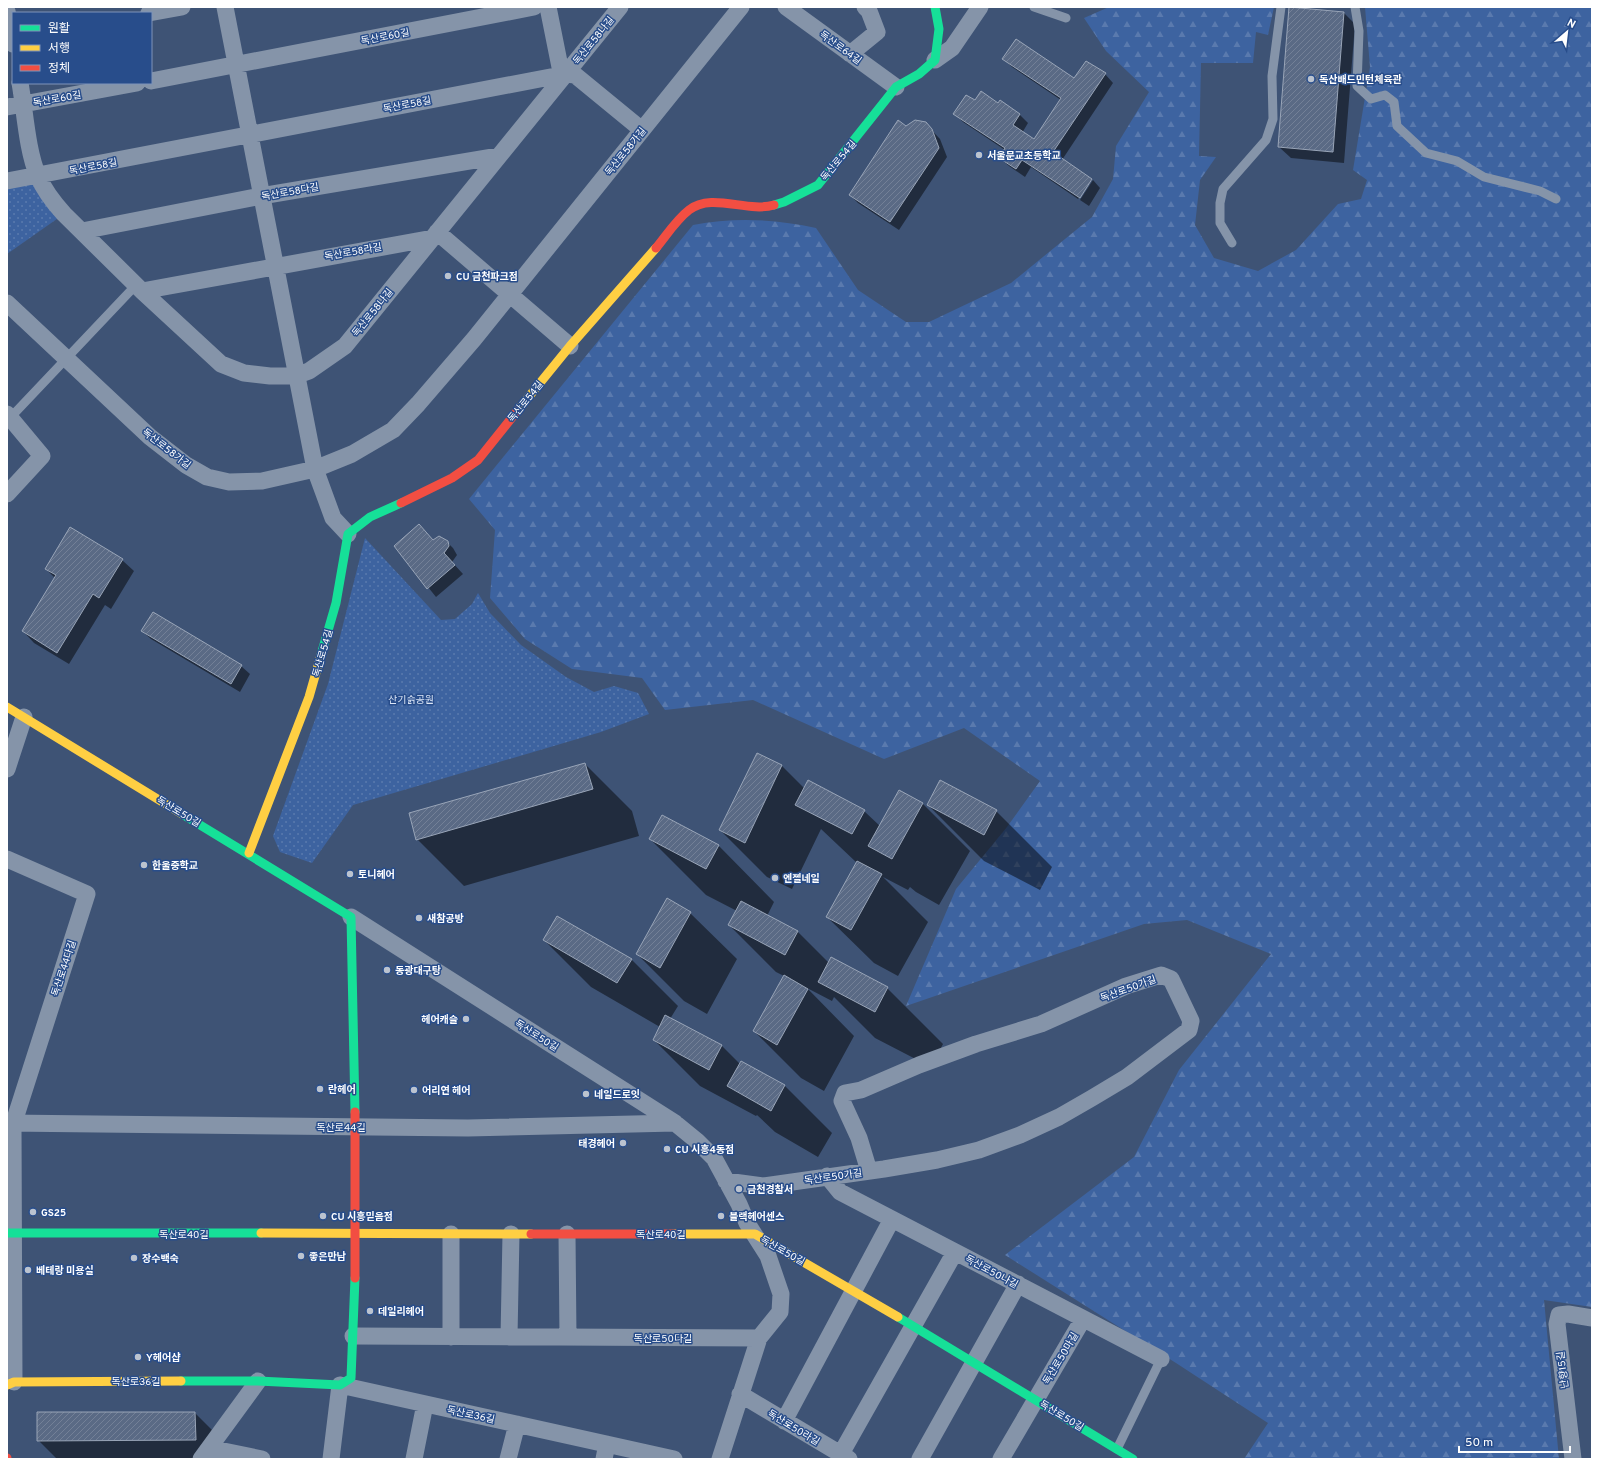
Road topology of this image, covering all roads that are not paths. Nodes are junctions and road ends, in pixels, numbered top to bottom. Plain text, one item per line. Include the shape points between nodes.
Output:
1 (182, 7) edge
2 (225, 7) edge
3 (534, 7) edge
4 (548, 7) edge
5 (620, 7) edge
6 (741, 7) edge
7 (786, 7) edge
8 (865, 7) edge
9 (935, 7) edge
10 (980, 7) edge
11 (1034, 7) edge
12 (1281, 7) edge
13 (1355, 7) edge
14 (7, 11) edge
15 (152, 12) edge
16 (1066, 18) dead end
17 (11, 39) edge
18 (850, 54) junction
19 (936, 60) junction
20 (236, 65) junction
21 (566, 74) junction
22 (152, 80) edge
23 (20, 84) edge
24 (133, 84) edge
25 (896, 87) junction
26 (24, 104) junction
27 (7, 107) edge
28 (642, 130) junction
29 (249, 134) junction
30 (499, 156) junction
31 (38, 177) junction
32 (7, 181) edge
33 (261, 196) junction
34 (1556, 199) dead end
35 (82, 231) junction
36 (435, 235) junction
37 (1232, 243) dead end
38 (274, 265) junction
39 (139, 288) junction
40 (510, 294) junction
41 (7, 303) edge
42 (570, 346) junction
43 (66, 359) junction
44 (295, 376) junction
45 (9, 416) edge
46 (314, 469) junction
47 (7, 494) edge
48 (348, 534) junction
49 (7, 707) edge
50 (24, 717) junction
51 (7, 770) edge
52 (249, 853) junction
53 (7, 859) edge
54 (351, 917) junction
55 (675, 1123) junction
56 (10, 1124) edge
57 (354, 1128) junction
58 (869, 1171) junction
59 (827, 1176) junction
60 (726, 1181) junction
61 (892, 1219) junction
62 (10, 1233) edge
63 (354, 1234) junction
64 (451, 1234) junction
65 (511, 1234) junction
66 (567, 1234) junction
67 (755, 1234) junction
68 (955, 1252) junction
69 (1018, 1284) junction
70 (854, 1291) junction
71 (1592, 1318) edge
72 (1083, 1319) junction
73 (913, 1326) junction
74 (353, 1336) junction
75 (451, 1337) junction
76 (509, 1337) junction
77 (568, 1337) junction
78 (759, 1338) junction
79 (1161, 1360) joint
80 (974, 1362) junction
81 (258, 1381) junction
82 (10, 1384) edge
83 (340, 1385) junction
84 (740, 1394) junction
85 (1036, 1399) junction
86 (425, 1404) junction
87 (784, 1421) junction
88 (517, 1424) junction
89 (1117, 1449) junction
90 (606, 1452) edge
91 (205, 1454) edge
92 (842, 1457) edge
93 (262, 1459) edge
94 (331, 1459) edge
95 (414, 1459) edge
96 (508, 1459) edge
97 (674, 1459) edge
98 (720, 1459) edge
99 (920, 1459) edge
100 (1001, 1459) edge
101 (1133, 1459) edge
102 (1573, 1459) edge

1 - 15 street
2 - 20 street
3 - 20 street, 독산로60길
4 - 21 street via 560,67
5 - 21 street, 독산로58나길
6 - 28 street, 독산로58가길
7 - 18 street, 독산로64길
8 - 18 street via 877,32
9 - 19 street via 939,29
10 - 19 street, 독산로54길 via 952,48
11 - 16 lane
12 - 37 lane via 1272,76 1273,119 1266,140 1223,190 1220,203 1220,223
13 - 34 lane via 1359,31 1357,86 1371,99 1385,95 1394,102 1397,126 1426,154 1457,160 1484,176 1540,191
14 - 17 street
18 - 25 street, 독산로64길
19 - 25 street, 독산로54길 via 919,74
20 - 22 street, 독산로60길
20 - 29 street
21 - 28 street, 독산로58나길 via 575,75
21 - 29 street, 독산로58길
21 - 30 street, 독산로58나길
23 - 26 street
24 - 26 street, 독산로60길
25 - 42 street, 독산로54길 via 818,185 784,202 767,207 708,202 689,210
26 - 27 street, 독산로60길
26 - 31 street, 독산로60길
28 - 40 street, 독산로58가길
29 - 31 street, 독산로58길
29 - 33 street
30 - 33 street, 독산로58다길
30 - 36 street, 독산로58나길
31 - 32 street, 독산로58길
31 - 35 street, 독산로58나길 via 54,203
33 - 35 street, 독산로58다길
33 - 38 street
35 - 39 street, 독산로58나길
36 - 38 street, 독산로58라길
36 - 40 street
36 - 44 street, 독산로58나길 via 344,346 310,371
38 - 39 street, 독산로58라길
38 - 44 street
39 - 43 lane
39 - 44 street, 독산로58나길 via 222,364 244,373
40 - 42 street
40 - 46 street, 독산로58가길 via 393,430 352,454
41 - 43 street, 독산로58가길
42 - 48 street, 독산로54길 via 478,460 464,472 441,486 370,518
43 - 45 lane
43 - 46 street, 독산로58가길 via 150,437 186,465 207,477 229,482 262,481
44 - 46 street
45 - 47 street via 42,456
46 - 48 street via 333,518
48 - 52 street, 독산로54길 via 336,603 309,697
49 - 50 street, 독산로50길
50 - 51 street
50 - 52 street, 독산로50길
52 - 54 street, 독산로50길
53 - 56 street, 독산로44다길 via 87,894
54 - 55 street, 독산로50길
54 - 57 street
55 - 57 street, 독산로44길
55 - 60 street, 독산로50길 via 714,1158
56 - 57 street, 독산로44길
56 - 62 street
57 - 63 street
58 - 58 street, 독산로50가길 via 979,1150 1059,1117 1127,1077 1189,1030 1191,1021 1171,979 1161,975 1126,986 1041,1024 976,1044 860,1090 845,1093 842,1101 859,1138
58 - 59 street, 독산로50가길
59 - 60 street, 독산로50가길 via 764,1186
59 - 61 street, 독산로50나길 via 840,1192
60 - 67 street, 독산로50길
61 - 68 street, 독산로50나길
61 - 70 street
62 - 63 street, 독산로40길
62 - 82 street, 독산로36길
63 - 64 street, 독산로40길
63 - 74 street
64 - 65 street, 독산로40길
64 - 75 street
65 - 66 street, 독산로40길
65 - 76 street
66 - 67 street, 독산로40길
66 - 77 street
67 - 70 street, 독산로50길
67 - 78 street via 768,1256 781,1294 780,1312
68 - 69 street, 독산로50나길
68 - 73 street
69 - 72 street, 독산로50나길
69 - 80 street
70 - 73 street, 독산로50길
70 - 87 street
71 - 102 street, 난향15길 via 1559,1315 1557,1324
72 - 79 street, 독산로50나길
72 - 85 street, 독산로50마길
73 - 80 street, 독산로50길
73 - 92 street
74 - 75 street
74 - 83 street via 350,1378
75 - 76 street
76 - 77 street
77 - 78 street, 독산로50다길
78 - 84 street
79 - 89 lane
80 - 85 street, 독산로50길
80 - 99 street
81 - 82 street, 독산로36길
81 - 83 street, 독산로36길
81 - 91 street
83 - 86 street, 독산로36길
83 - 94 street
84 - 87 street, 독산로50라길
84 - 98 street
85 - 89 street, 독산로50길
85 - 100 street, 독산로50마길
86 - 88 street, 독산로36길
86 - 95 street
87 - 92 street, 독산로50라길
88 - 90 street, 독산로36길
88 - 96 street
89 - 101 street, 독산로50길
90 - 97 street, 독산로36길
91 - 93 street

